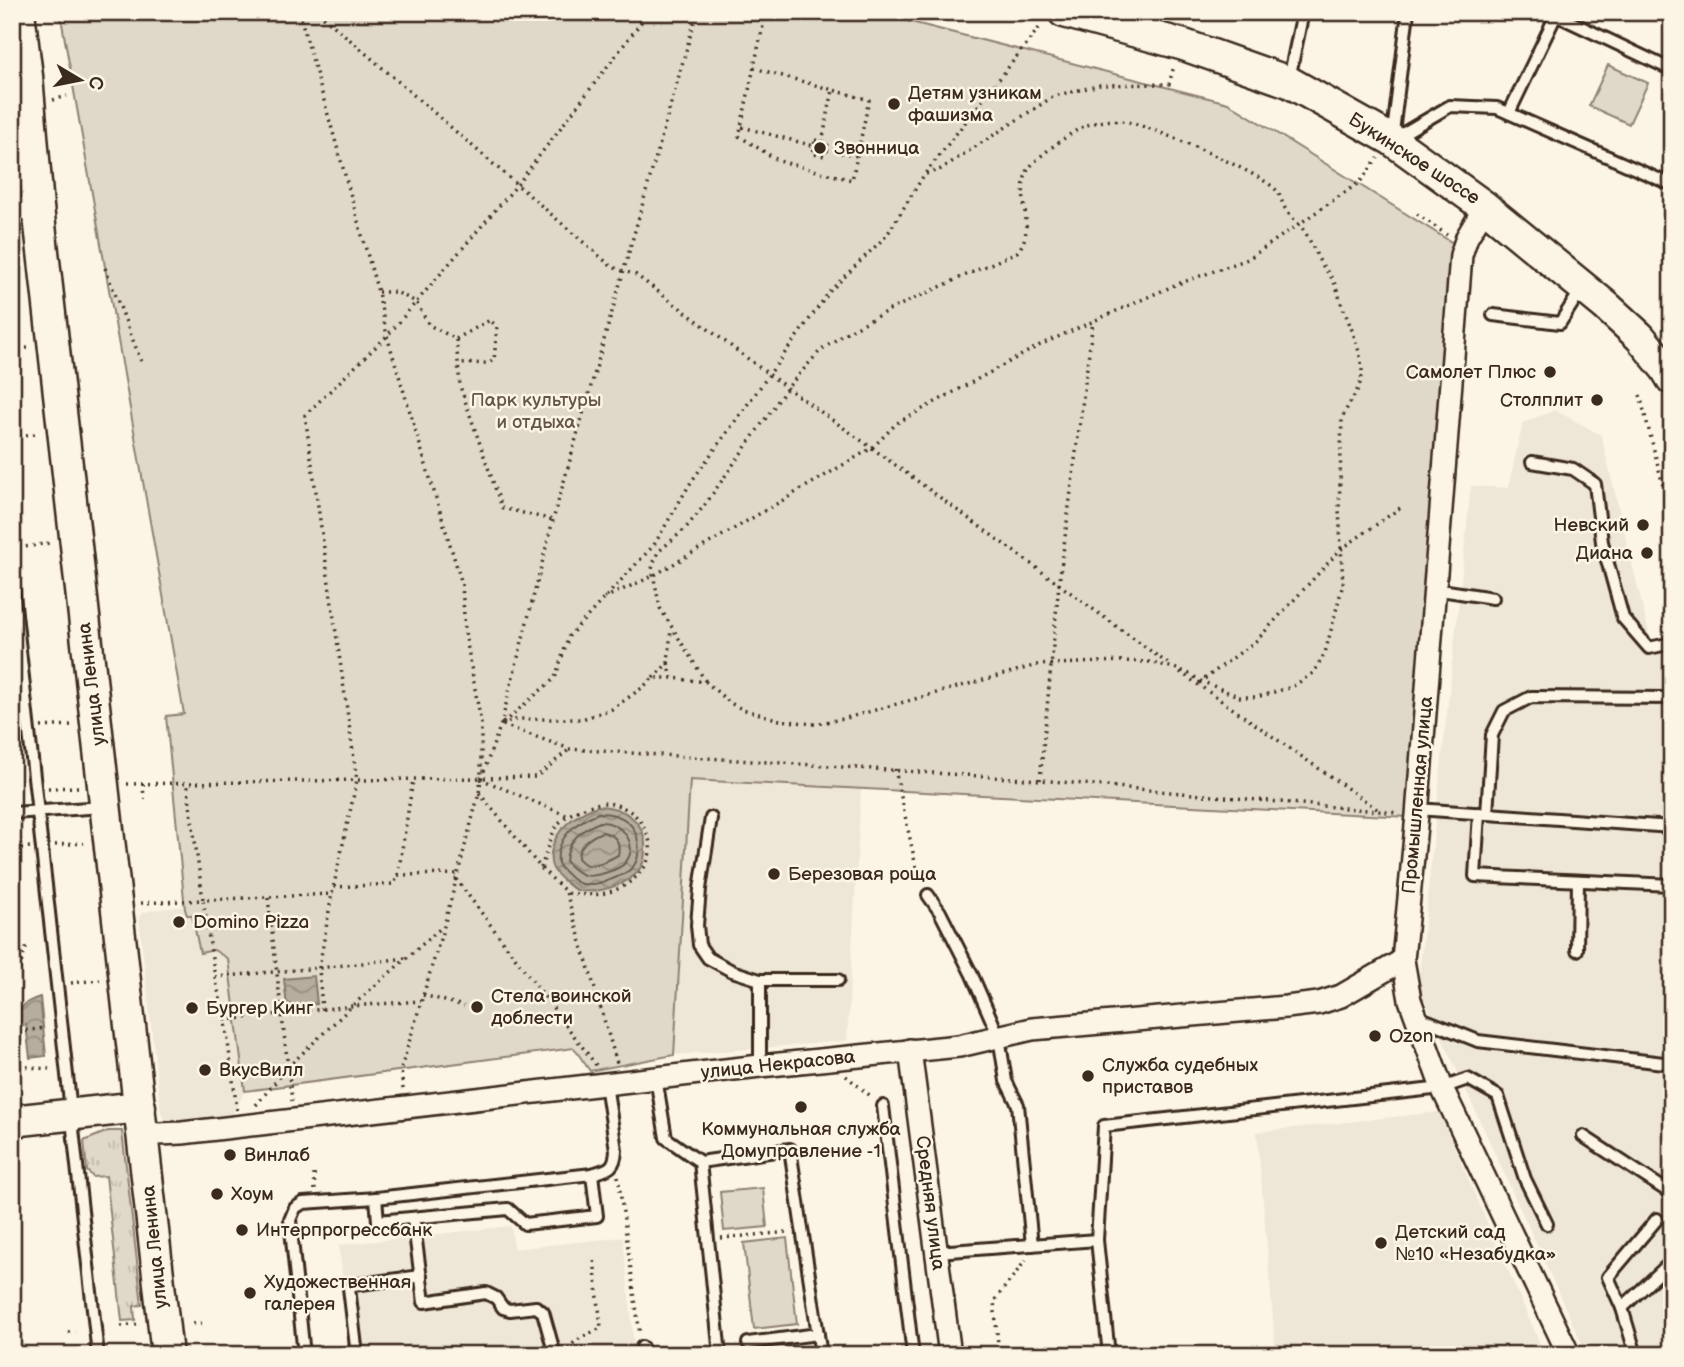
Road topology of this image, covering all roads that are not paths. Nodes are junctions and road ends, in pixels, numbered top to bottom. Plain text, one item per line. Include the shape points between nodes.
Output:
1 (19, 12) edge
2 (1064, 12) edge
3 (1303, 12) edge
4 (1408, 12) edge
5 (1556, 14) edge
6 (1672, 70) edge
7 (1289, 82) junction
8 (1509, 113) junction
9 (1392, 140) junction
10 (1672, 185) edge
11 (1485, 206) junction
12 (25, 208) edge
13 (1583, 288) junction
14 (1493, 315) dead end
15 (1672, 379) edge
16 (1532, 461) dead end
17 (12, 578) edge
18 (1434, 589) junction
19 (1493, 598) dead end
20 (1672, 643) edge
21 (1672, 698) edge
22 (97, 796) junction
23 (38, 811) junction
24 (1417, 812) junction
25 (12, 813) edge
26 (1483, 814) junction
27 (711, 818) dead end
28 (1672, 827) edge
29 (1578, 881) junction
30 (1672, 885) edge
31 (928, 895) road end
32 (1577, 950) dead end
33 (1403, 960) junction
34 (760, 980) junction
35 (838, 980) dead end
36 (1415, 1016) junction
37 (999, 1037) junction
38 (910, 1050) junction
39 (1672, 1063) edge
40 (760, 1066) junction
41 (608, 1078) junction
42 (656, 1078) junction
43 (1442, 1088) junction
44 (883, 1106) road end
45 (72, 1115) junction
46 (141, 1119) junction
47 (12, 1121) edge
48 (1583, 1136) dead end
49 (700, 1162) junction
50 (592, 1174) junction
51 (1672, 1195) edge
52 (376, 1198) junction
53 (413, 1218) junction
54 (1657, 1219) dead end
55 (1547, 1224) dead end
56 (1097, 1240) junction
57 (1035, 1245) junction
58 (937, 1252) junction
59 (1672, 1261) edge
60 (421, 1276) junction
61 (1622, 1308) junction
62 (818, 1334) junction
63 (748, 1343) dead end
64 (98, 1355) edge
65 (167, 1355) edge
66 (304, 1355) edge
67 (357, 1355) edge
68 (555, 1355) edge
69 (720, 1355) edge
70 (821, 1355) edge
71 (913, 1355) edge
72 (950, 1355) edge
73 (1109, 1355) edge
74 (1569, 1355) edge
75 (1636, 1355) edge

1 - 12 street, улица Ленина via 27,76
2 - 7 street, Букинское шоссе via 1184,45
3 - 7 lane
4 - 9 lane
5 - 6 lane
5 - 8 lane
7 - 9 street, Букинское шоссе
8 - 9 lane via 1497,108 1450,106
8 - 10 lane
9 - 11 street, Букинское шоссе
11 - 13 street, Букинское шоссе
11 - 18 street, Промышленная улица via 1461,255
12 - 22 street, улица Ленина
13 - 14 lane via 1560,323
13 - 15 street, Букинское шоссе via 1640,337
16 - 20 lane via 1573,469 1595,484 1602,542 1623,618 1649,648
17 - 23 lane
18 - 19 lane
18 - 24 street, Промышленная улица
21 - 26 lane via 1531,697 1504,711 1492,735
22 - 23 lane
22 - 46 street, улица Ленина
23 - 25 lane
23 - 45 lane
24 - 26 lane
24 - 33 street, Промышленная улица
26 - 28 lane
26 - 29 lane via 1475,876
27 - 34 lane via 700,889 699,945 708,958
29 - 30 lane
29 - 32 lane
31 - 37 lane via 972,975
33 - 36 street, Промышленная улица
33 - 37 street, улица Некрасова via 1341,996 1319,1003 1032,1029
34 - 35 lane
34 - 40 lane
36 - 39 lane via 1478,1041
36 - 43 street, Промышленная улица
37 - 38 street, улица Некрасова
37 - 57 lane via 1006,1081 1018,1105
38 - 40 street, улица Некрасова
38 - 58 street, Средняя улица
40 - 42 street, улица Некрасова
41 - 42 street, улица Некрасова
41 - 46 street, улица Некрасова via 182,1133 158,1134
41 - 50 lane via 615,1160 609,1169
42 - 49 lane via 666,1138
43 - 55 lane via 1468,1079 1497,1096 1525,1180
43 - 56 lane via 1104,1126
43 - 74 street, Промышленная улица
44 - 71 lane
45 - 46 street, улица Некрасова
45 - 47 street, улица Некрасова
45 - 64 lane
46 - 65 street, улица Ленина
48 - 51 lane
49 - 62 lane via 790,1149
49 - 69 lane
50 - 52 lane
50 - 53 lane via 597,1216 525,1224 508,1209
52 - 53 lane via 378,1221
52 - 66 lane via 303,1203 295,1208 290,1220
53 - 60 lane
54 - 61 lane via 1608,1277
56 - 57 lane
56 - 73 lane
57 - 58 lane
58 - 72 street, Средняя улица
59 - 61 lane
60 - 67 lane via 349,1288
60 - 68 lane via 424,1302 486,1293 510,1310 537,1307 543,1312
61 - 75 lane
62 - 63 lane
62 - 70 lane

